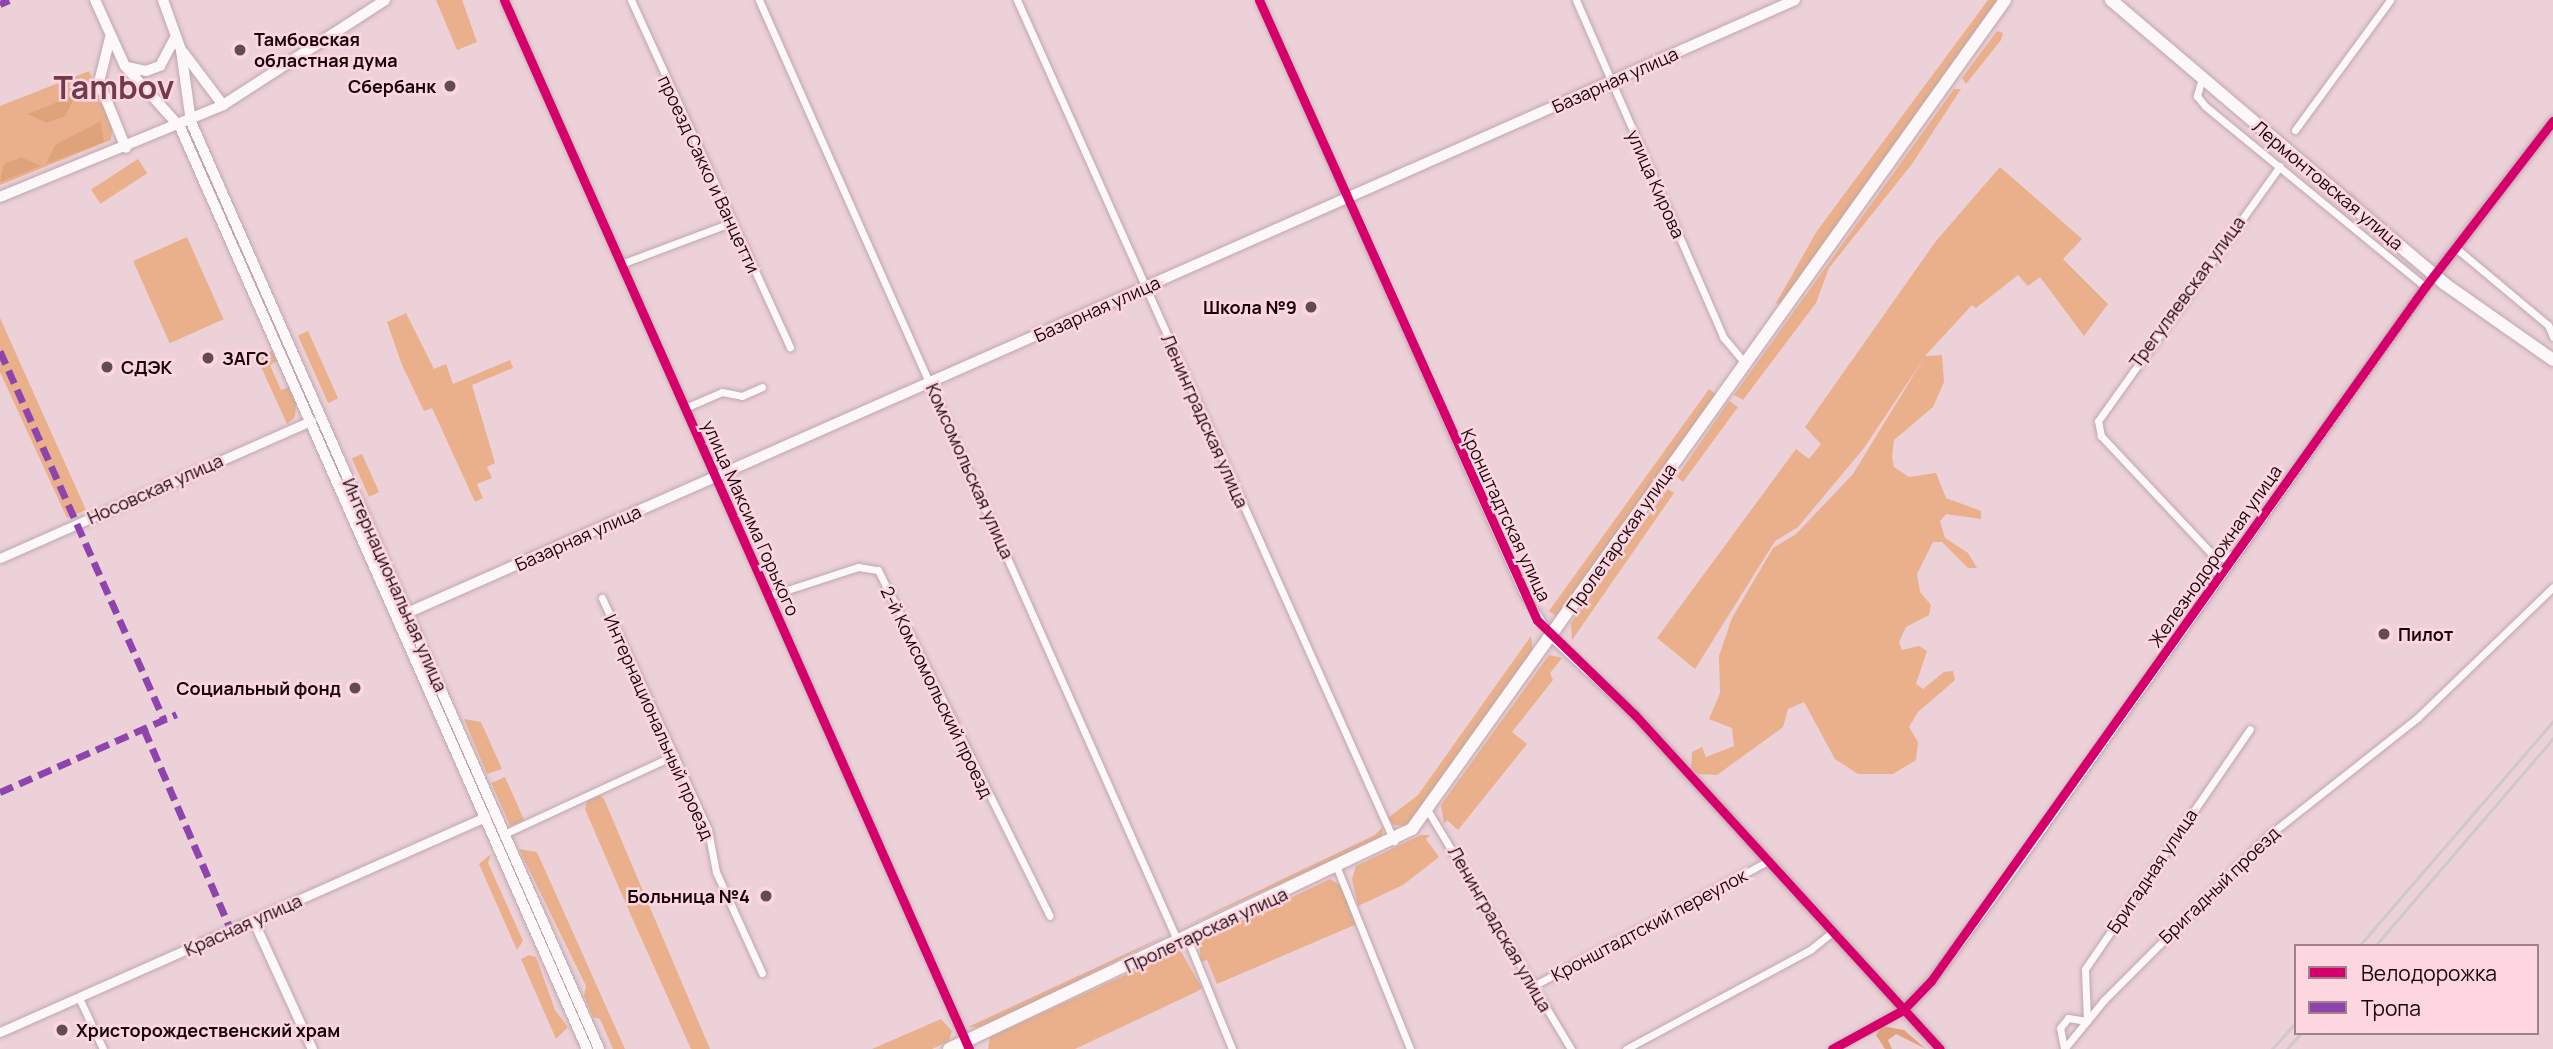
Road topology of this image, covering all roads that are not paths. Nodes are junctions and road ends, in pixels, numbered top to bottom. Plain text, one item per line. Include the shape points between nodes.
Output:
1 (94, 0) edge
2 (163, 0) edge
3 (386, 0) edge
4 (504, 0) edge
5 (631, 0) edge
6 (759, 0) edge
7 (1017, 0) edge
8 (1259, 0) edge
9 (1576, 0) edge
10 (1796, 0) edge
11 (2005, 0) edge
12 (2110, 0) edge
13 (2390, 0) edge
14 (175, 33) junction
15 (110, 38) junction
16 (181, 50) junction
17 (124, 66) junction
18 (2202, 78) junction
19 (1612, 81) junction
20 (223, 106) junction
21 (2553, 121) edge
22 (191, 122) junction
23 (180, 127) junction
24 (2295, 130) dead end
25 (126, 148) junction
26 (2280, 166) junction
27 (0, 197) edge
28 (1348, 198) junction
29 (730, 223) junction
30 (2457, 249) junction
31 (621, 264) junction
32 (2425, 287) junction
33 (1145, 288) junction
34 (2553, 337) edge
35 (790, 347) dead end
36 (2553, 360) edge
37 (1745, 363) junction
38 (931, 383) junction
39 (762, 387) dead end
40 (685, 408) junction
41 (316, 419) junction
42 (715, 476) junction
43 (2211, 553) junction
44 (2238, 553) junction
45 (0, 558) edge
46 (2217, 582) junction
47 (2553, 587) edge
48 (769, 596) junction
49 (602, 597) dead end
50 (403, 615) junction
51 (1552, 637) junction
52 (2250, 729) dead end
53 (675, 755) junction
54 (1428, 811) junction
55 (490, 815) junction
56 (504, 834) junction
57 (1394, 842) junction
58 (1764, 863) junction
59 (1337, 868) junction
60 (1050, 916) dead end
61 (253, 919) junction
62 (1830, 934) junction
63 (1183, 940) junction
64 (762, 973) dead end
65 (1533, 986) junction
66 (79, 998) junction
67 (1903, 1010) junction
68 (2087, 1021) junction
69 (0, 1032) edge
70 (967, 1045) edge
71 (103, 1049) edge
72 (312, 1049) edge
73 (587, 1049) edge
74 (599, 1049) edge
75 (949, 1049) edge
76 (1232, 1049) edge
77 (1410, 1049) edge
78 (1571, 1049) edge
79 (1626, 1049) edge
80 (1832, 1049) edge
81 (1940, 1049) edge
82 (2064, 1049) edge

1 - 15 main road, Интернациональная улица
2 - 14 main road, Интернациональная улица
3 - 20 main road
4 - 31 street, улица Максима Горького
5 - 29 street, проезд Сакко и Ванцетти
6 - 38 street, Комсомольская улица
7 - 33 street, Ленинградская улица
8 - 28 street, Кронштадтская улица
9 - 19 street, улица Кирова
10 - 19 main road, Базарная улица
11 - 37 main road, Пролетарская улица
12 - 18 main road, Лермонтовская улица
13 - 24 street
14 - 16 main road, Интернациональная улица
14 - 17 main road via 171,55 160,66 139,71
15 - 17 main road, Интернациональная улица
15 - 25 main road via 99,82
16 - 20 main road
16 - 22 main road, Интернациональная улица
17 - 23 main road, Интернациональная улица
18 - 26 street via 2197,96 2205,106
18 - 36 main road, Лермонтовская улица, bridge via 2445,284
19 - 28 main road, Базарная улица
19 - 37 street, улица Кирова via 1723,337
20 - 22 main road
21 - 30 street, Железнодорожная улица
22 - 23 main road
22 - 41 main road, Интернациональная улица
23 - 25 main road
23 - 41 main road, Интернациональная улица
25 - 27 main road
26 - 32 street
26 - 43 street, Трегуляевская улица via 2098,421 2101,436
28 - 33 main road, Базарная улица
28 - 51 street, Кронштадтская улица via 1523,593
29 - 31 street
29 - 35 street, проезд Сакко и Ванцетти
30 - 32 street, Железнодорожная улица
30 - 34 street via 2548,326
31 - 40 street, улица Максима Горького
32 - 44 street, Железнодорожная улица
33 - 38 main road, Базарная улица
33 - 57 street, Ленинградская улица
37 - 51 main road, Пролетарская улица
38 - 42 main road, Базарная улица
38 - 63 street, Комсомольская улица
39 - 40 street via 742,396 722,392
40 - 42 street, улица Максима Горького
41 - 45 street, Носовская улица
41 - 50 main road, Интернациональная улица
42 - 48 street, улица Максима Горького
42 - 50 main road, Базарная улица
43 - 44 street via 2223,558
43 - 46 street
44 - 46 street, Железнодорожная улица
46 - 67 street, Железнодорожная улица via 1931,981
47 - 68 street, Бригадный проезд via 2417,718 2269,835
48 - 60 street, 2-й Комсомольский проезд via 858,567 878,570
48 - 70 street, улица Максима Горького
49 - 53 street, Интернациональный проезд
50 - 55 main road, Интернациональная улица
51 - 54 main road, Пролетарская улица
51 - 58 street, Кронштадтская улица via 1635,716
52 - 68 street, Бригадная улица via 2085,969
53 - 56 street
53 - 64 street, Интернациональный проезд via 708,830 716,872
54 - 57 main road, Пролетарская улица
54 - 65 street, Ленинградская улица
55 - 56 main road, Интернациональная улица
55 - 61 street, Красная улица
55 - 73 main road, Интернациональная улица
56 - 74 main road, Интернациональная улица
57 - 59 main road, Пролетарская улица
58 - 62 street, Кронштадтская улица
58 - 65 street, Кронштадтский переулок
59 - 63 main road, Пролетарская улица
59 - 77 street
61 - 66 street, Красная улица
61 - 72 street
62 - 67 street, Кронштадтская улица
62 - 79 street via 1810,950
63 - 70 main road, Пролетарская улица
63 - 76 street, Комсомольская улица
65 - 78 street, Ленинградская улица
66 - 69 street, Красная улица
66 - 71 street
67 - 80 street
67 - 81 street, Кронштадтская улица
68 - 82 street
68 - 82 street via 2068,1018 2060,1028
70 - 75 main road, Пролетарская улица

